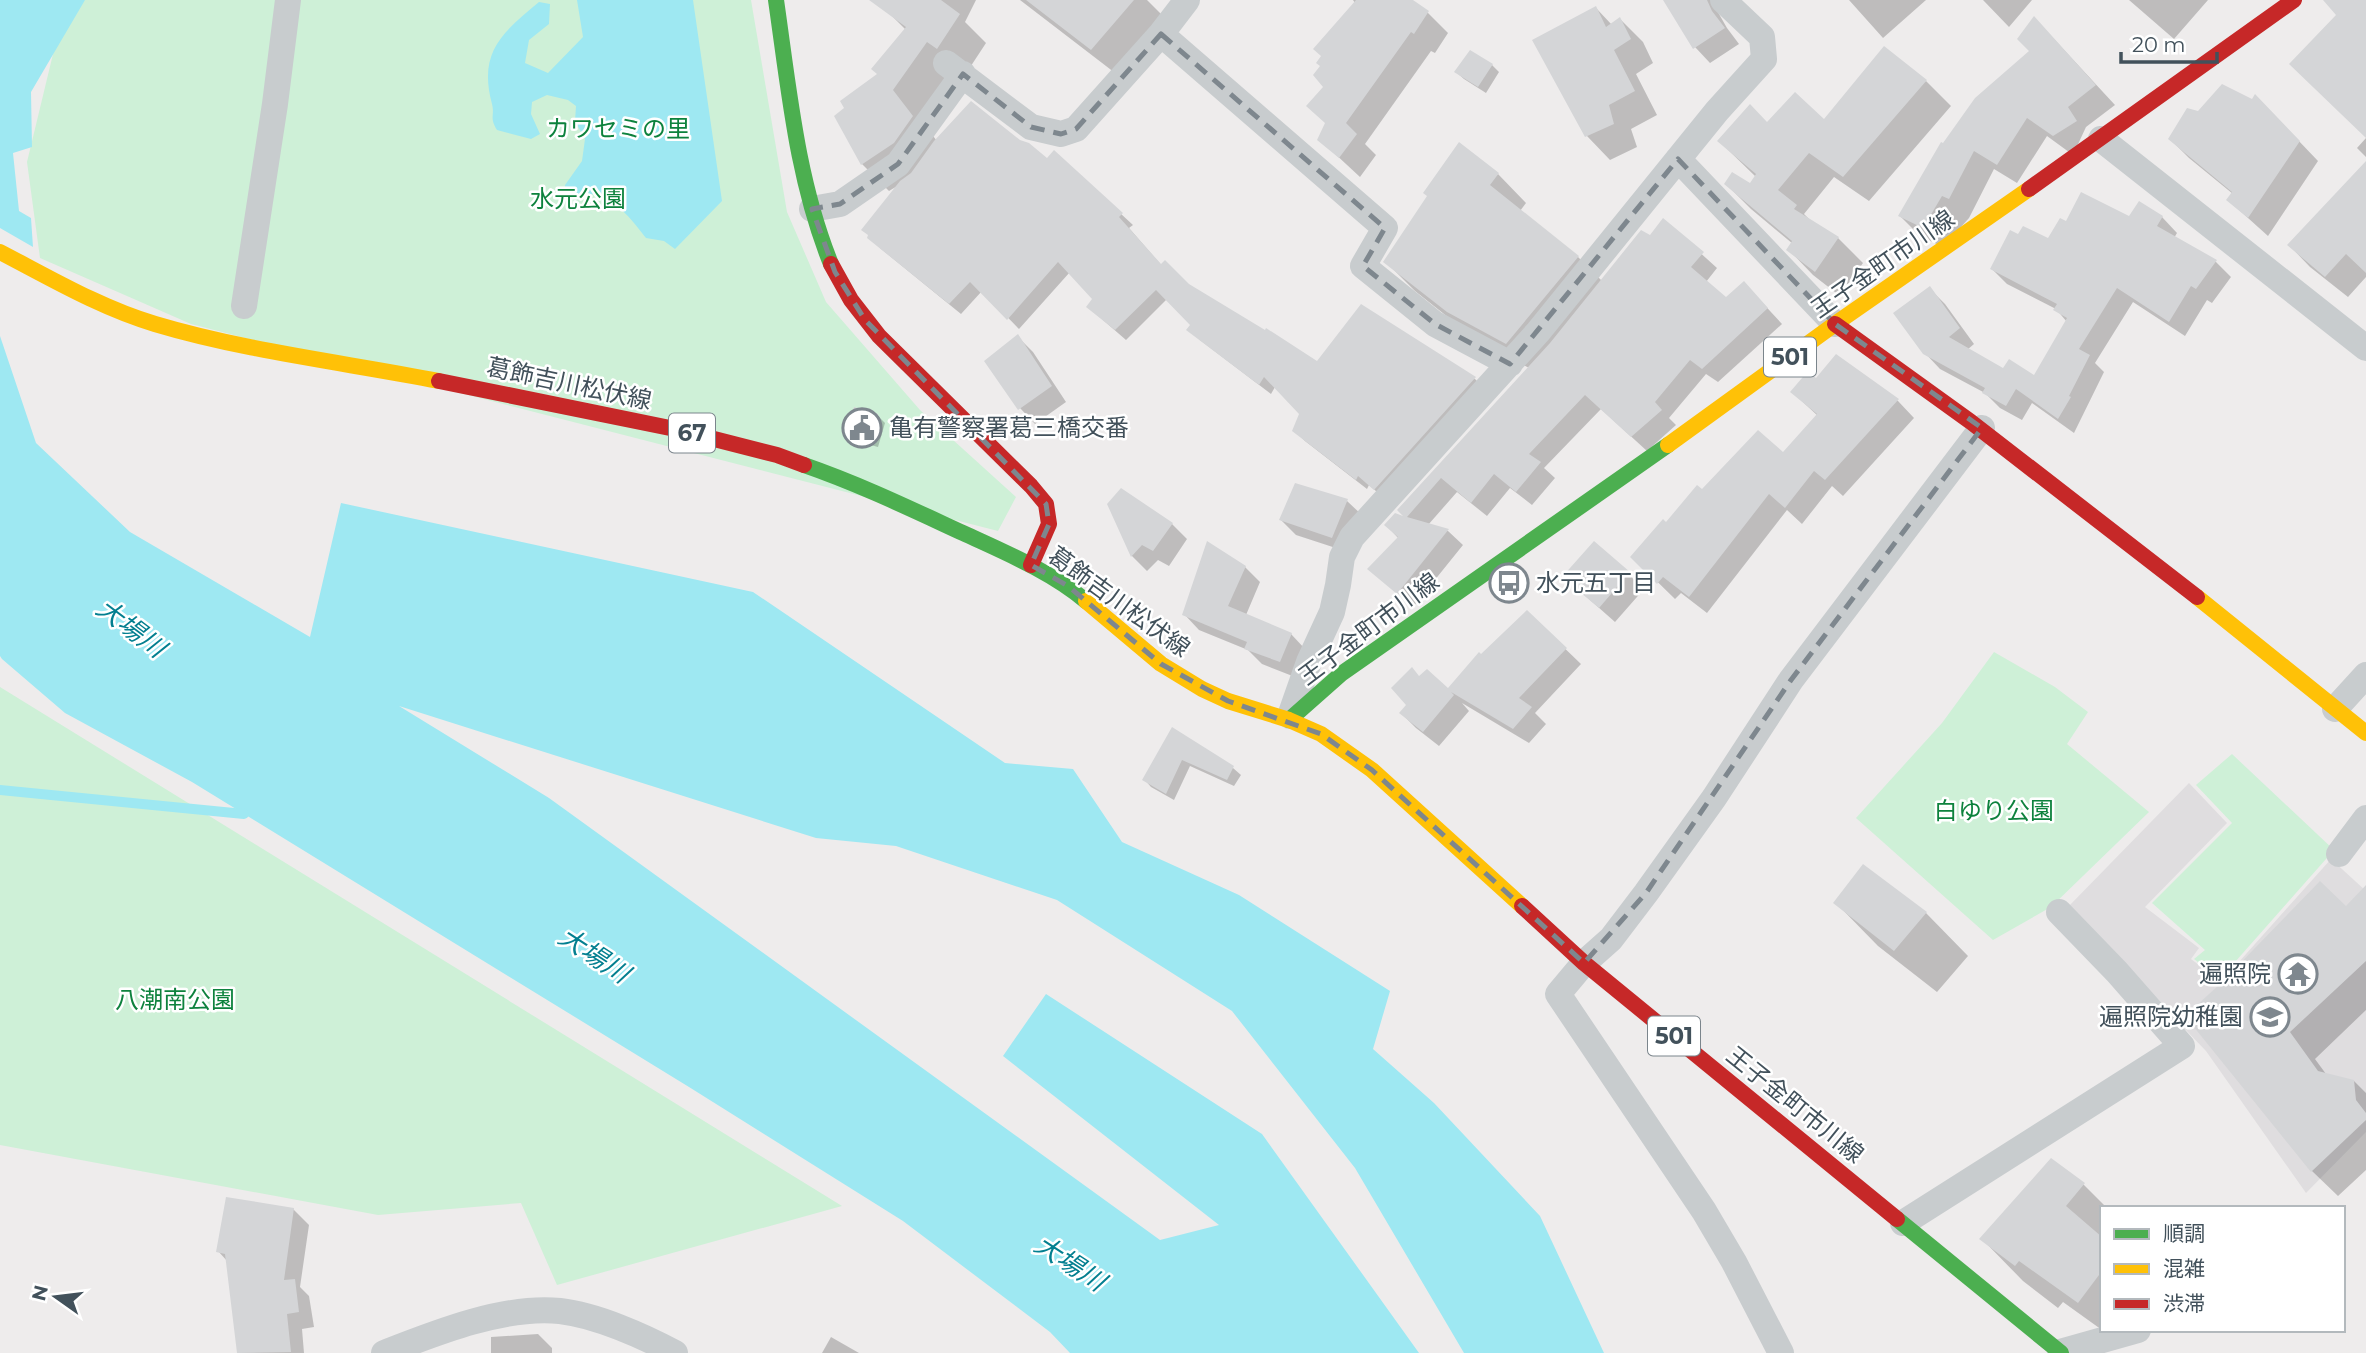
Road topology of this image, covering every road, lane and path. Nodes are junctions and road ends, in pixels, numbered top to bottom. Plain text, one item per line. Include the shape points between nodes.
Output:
1 (288, 0) edge
2 (776, 0) edge
3 (1187, 0) edge
4 (1723, 0) edge
5 (2294, 0) edge
6 (1161, 33) junction
7 (2101, 139) junction
8 (1678, 159) junction
9 (812, 209) junction
10 (0, 252) edge
11 (244, 306) dead end
12 (1835, 324) junction
13 (2366, 348) edge
14 (1510, 364) junction
15 (1982, 428) junction
16 (1031, 565) junction
17 (2366, 675) edge
18 (2335, 709) junction
19 (1289, 720) junction
20 (2366, 733) edge
21 (2366, 818) edge
22 (2339, 854) dead end
23 (2059, 912) dead end
24 (1584, 963) junction
25 (1903, 1223) junction
26 (2131, 1332) edge
27 (384, 1353) edge
28 (675, 1353) edge
29 (1781, 1353) edge
30 (2060, 1353) edge

1 - 11 street
2 - 9 main road
3 - 6 street
4 - 8 street via 1762,37 1764,59
5 - 7 main road, 王子金町市川線 / 501
6 - 9 street via 1076,129 1061,134 1031,127 954,68 898,164 839,204
6 - 14 street via 1385,228 1363,266 1435,324
7 - 12 main road, 王子金町市川線 / 501
7 - 13 street
8 - 12 street
8 - 14 street
9 - 16 main road via 835,272 865,320 1046,504 1049,524
10 - 16 main road, 葛飾吉川松伏線 / 67 via 93,300 154,324 675,429 777,454 853,482
12 - 15 main road
12 - 19 main road, 王子金町市川線 / 501 via 1341,674
14 - 19 street via 1352,537 1342,557 1332,612
15 - 18 main road
15 - 24 street via 1791,680 1646,893 1611,939
16 - 19 main road, 葛飾吉川松伏線 / 67 via 1068,586 1171,670 1228,701
17 - 18 street
18 - 20 main road
19 - 24 main road, 王子金町市川線 / 501 via 1321,734 1372,770
21 - 22 street
23 - 25 street via 2182,1046
24 - 25 main road, 王子金町市川線 / 501
24 - 29 street via 1558,994 1704,1211
25 - 30 main road, 王子金町市川線 / 501
26 - 30 street
27 - 28 street via 503,1313 560,1311 646,1338

